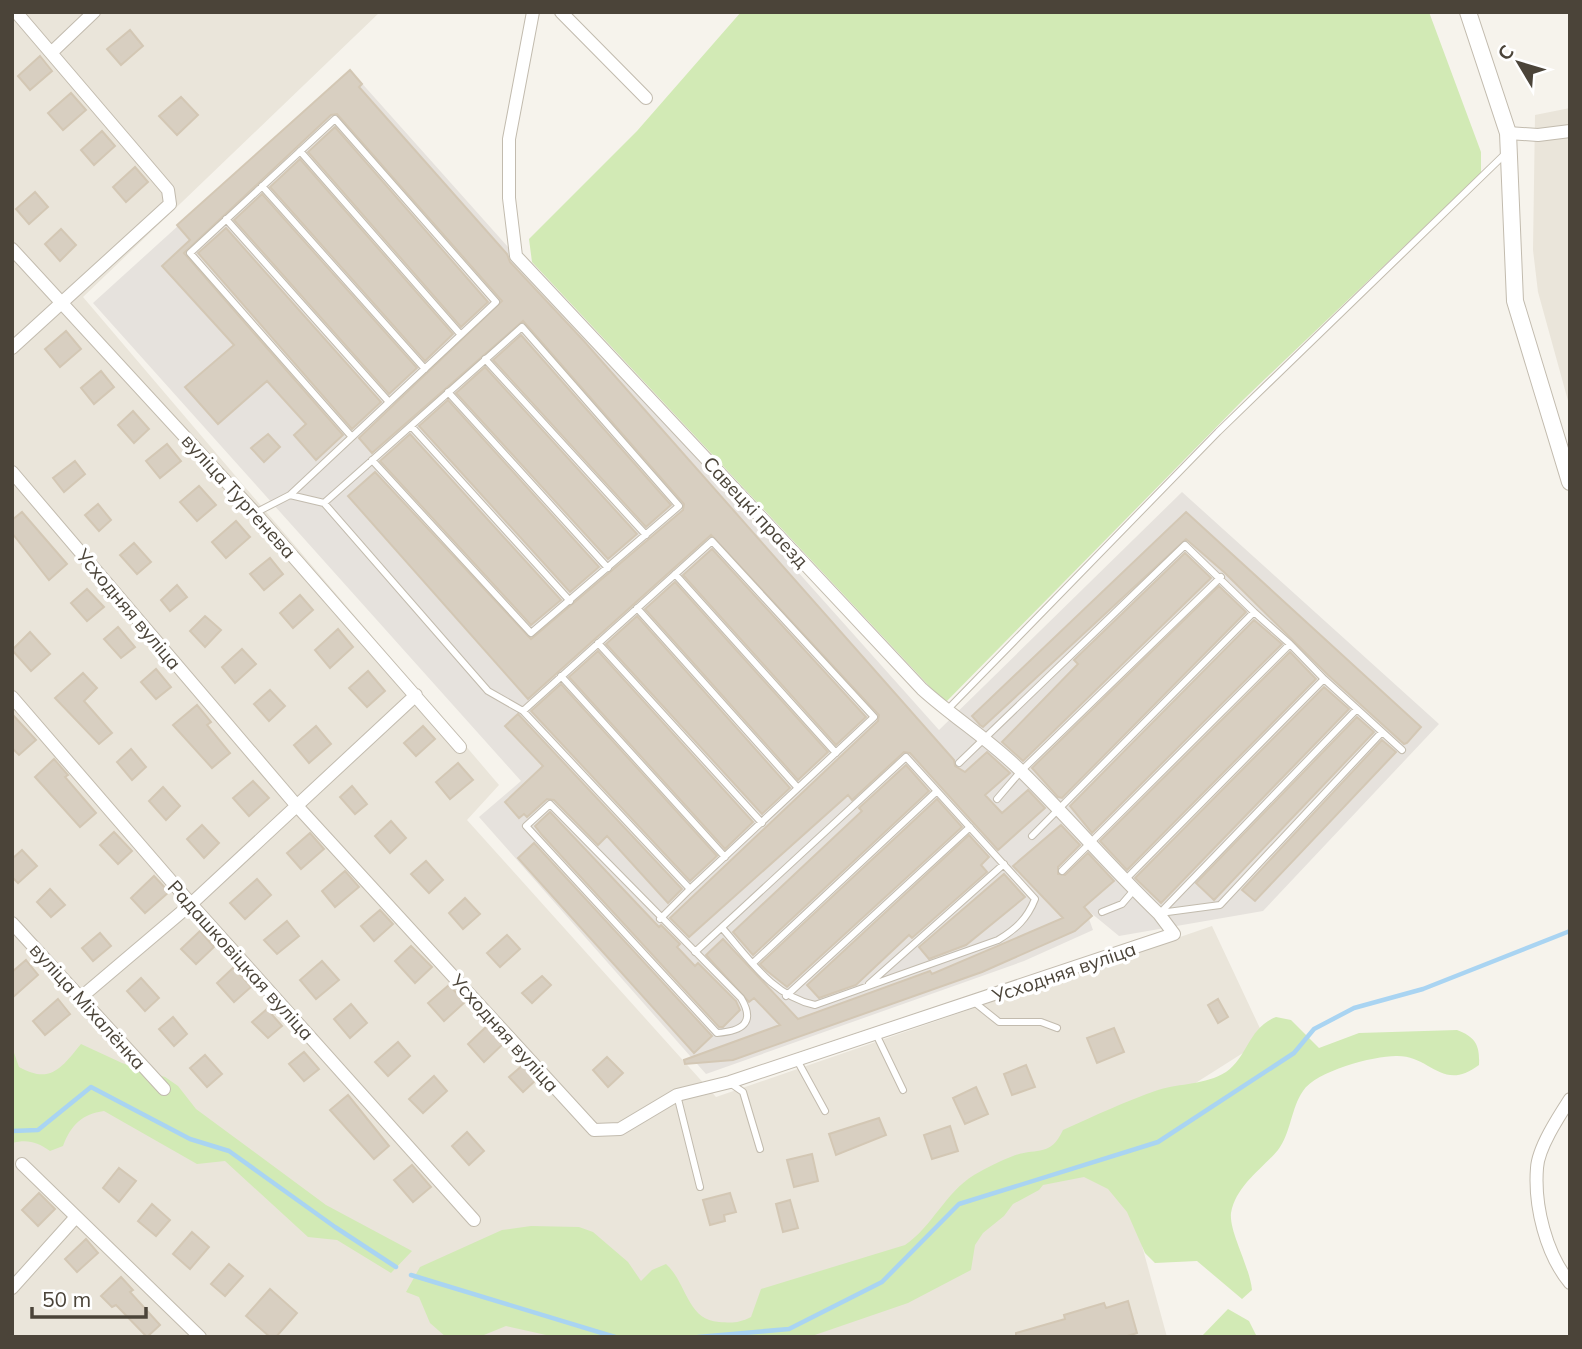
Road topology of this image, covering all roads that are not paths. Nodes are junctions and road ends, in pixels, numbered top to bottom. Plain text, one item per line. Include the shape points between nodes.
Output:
1 (16, 12) edge
2 (94, 12) edge
3 (533, 12) edge
4 (561, 12) edge
5 (1468, 12) edge
6 (51, 53) junction
7 (646, 98) dead end
8 (1570, 131) edge
9 (1509, 141) junction
10 (300, 151) junction
11 (262, 186) junction
12 (226, 219) junction
13 (12, 249) edge
14 (63, 304) junction
15 (461, 335) junction
16 (12, 348) edge
17 (485, 359) junction
18 (425, 369) junction
19 (448, 392) junction
20 (389, 402) junction
21 (411, 426) junction
22 (352, 437) junction
23 (372, 460) junction
24 (12, 472) edge
25 (1570, 482) edge
26 (290, 495) junction
27 (324, 503) junction
28 (255, 513) junction
29 (646, 535) junction
30 (608, 568) junction
31 (674, 574) junction
32 (1221, 577) junction
33 (570, 601) junction
34 (637, 608) junction
35 (1254, 611) junction
36 (598, 643) junction
37 (1290, 645) junction
38 (561, 676) junction
39 (1324, 679) junction
40 (416, 695) junction
41 (12, 697) edge
42 (1357, 709) junction
43 (523, 711) junction
44 (946, 711) junction
45 (1382, 732) junction
46 (983, 736) junction
47 (460, 747) dead end
48 (1402, 750) dead end
49 (836, 753) junction
50 (959, 762) dead end
51 (1021, 771) junction
52 (798, 788) junction
53 (937, 791) junction
54 (997, 799) dead end
55 (297, 806) junction
56 (1056, 808) junction
57 (762, 823) junction
58 (970, 827) junction
59 (1032, 836) dead end
60 (1090, 841) junction
61 (725, 857) junction
62 (1004, 864) junction
63 (1062, 871) dead end
64 (1126, 879) junction
65 (690, 888) junction
66 (1134, 890) junction
67 (191, 904) junction
68 (1102, 912) dead end
69 (1158, 914) junction
70 (660, 919) junction
71 (12, 923) edge
72 (723, 929) junction
73 (1174, 934) joint
74 (695, 952) junction
75 (753, 963) junction
76 (866, 987) junction
77 (786, 996) junction
78 (79, 999) junction
79 (974, 1002) junction
80 (1056, 1028) dead end
81 (875, 1032) junction
82 (797, 1060) junction
83 (730, 1082) junction
84 (164, 1089) dead end
85 (903, 1090) dead end
86 (677, 1095) junction
87 (1570, 1099) edge
88 (825, 1111) dead end
89 (760, 1149) dead end
90 (22, 1164) dead end
91 (700, 1187) dead end
92 (75, 1218) junction
93 (474, 1220) dead end
94 (1570, 1283) edge
95 (12, 1288) edge
96 (200, 1337) edge

1 - 6 street
2 - 6 street
3 - 44 street, Савецкі праезд via 509,139 509,198 516,256
4 - 7 street
5 - 9 street
6 - 14 street via 168,190 170,204
8 - 9 street
9 - 25 street via 1515,300
9 - 44 lane
10 - 11 lane
10 - 15 lane
10 - 15 lane via 335,119 496,302
11 - 12 lane
11 - 18 lane
12 - 20 lane
12 - 22 lane via 190,253
13 - 14 street, вуліца Тургенева
14 - 16 street
14 - 28 street, вуліца Тургенева
15 - 18 lane
17 - 19 lane
17 - 29 lane
17 - 29 lane via 522,327 679,506
18 - 20 lane
19 - 21 lane
19 - 30 lane
20 - 22 lane
21 - 23 lane
21 - 33 lane
22 - 26 lane
23 - 27 lane
23 - 33 lane via 531,633
24 - 55 street, Усходняя вуліца
26 - 27 lane
26 - 28 lane
27 - 43 lane via 488,691
28 - 40 street, вуліца Тургенева
29 - 30 lane
30 - 33 lane
31 - 34 lane
31 - 49 lane
31 - 49 lane via 712,541 874,717
32 - 35 lane
32 - 46 lane via 1185,545
32 - 51 lane
34 - 36 lane
34 - 52 lane
35 - 37 lane
35 - 56 lane
36 - 38 lane
36 - 57 lane
37 - 39 lane
37 - 60 lane
38 - 43 lane
38 - 61 lane
39 - 42 lane
39 - 64 lane
40 - 47 street, вуліца Тургенева
40 - 55 street
41 - 67 street, Радашковіцкая вуліца
42 - 45 lane
42 - 69 lane
43 - 65 lane
44 - 46 street, Савецкі праезд
45 - 48 lane
45 - 69 lane via 1220,905
46 - 50 lane
46 - 51 street, Савецкі праезд
49 - 52 lane
51 - 54 lane
51 - 56 street, Савецкі праезд
52 - 57 lane
53 - 58 lane
53 - 72 lane via 906,757
53 - 75 lane
55 - 67 street
55 - 86 street, Усходняя вуліца via 594,1130 620,1129
56 - 59 lane
56 - 60 street, Савецкі праезд
57 - 61 lane
58 - 62 lane
58 - 77 lane
60 - 63 lane
60 - 64 street, Савецкі праезд
61 - 65 lane
62 - 76 lane
62 - 76 lane via 1035,899 1017,929
64 - 66 street, Савецкі праезд
65 - 70 lane
66 - 68 lane via 1122,904
66 - 69 street, Савецкі праезд
67 - 78 street
67 - 93 street, Радашковіцкая вуліца
69 - 73 street, Савецкі праезд
70 - 74 lane
70 - 74 lane via 550,804 526,826 717,1034 735,1032 747,1021 748,1010
71 - 78 street, вуліца Міхалёнка
72 - 74 lane
72 - 75 lane
73 - 79 street, Усходняя вуліца
75 - 77 lane
76 - 77 lane via 815,1005
78 - 84 street, вуліца Міхалёнка
79 - 80 lane via 999,1022 1041,1022
79 - 81 street, Усходняя вуліца
81 - 82 street, Усходняя вуліца
81 - 85 lane
82 - 83 street, Усходняя вуліца
82 - 88 lane
83 - 86 street, Усходняя вуліца
83 - 89 lane via 743,1092
86 - 91 lane
87 - 94 street via 1536,1166 1540,1209 1556,1265
90 - 92 street
92 - 95 street
92 - 96 street

